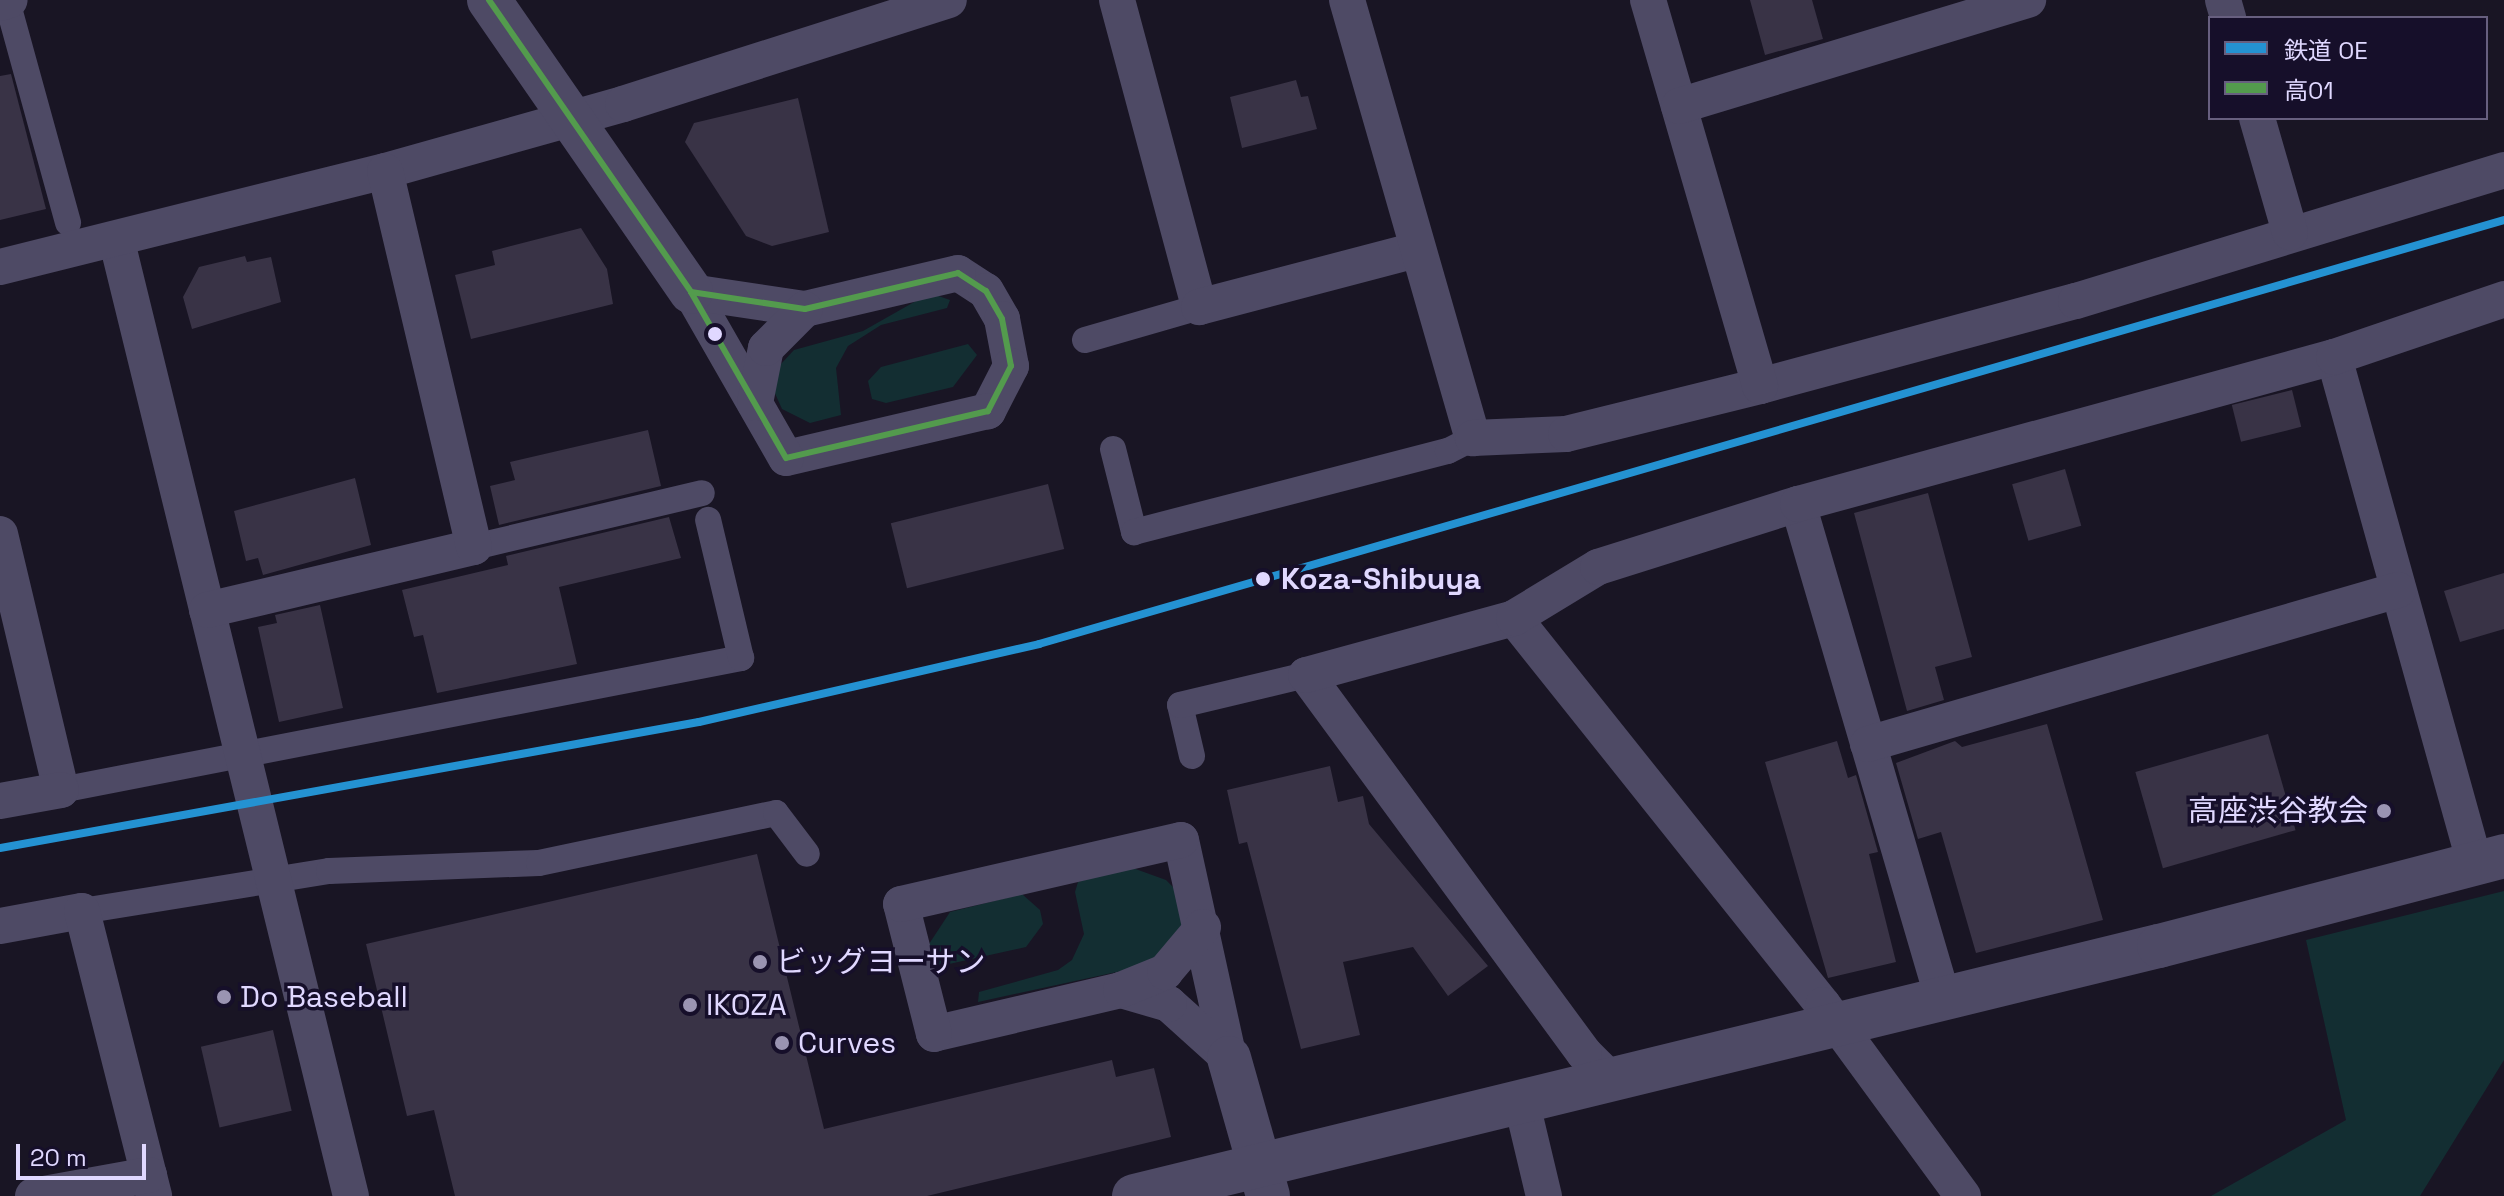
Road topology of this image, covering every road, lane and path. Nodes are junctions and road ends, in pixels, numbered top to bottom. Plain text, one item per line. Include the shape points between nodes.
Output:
1 (489, 0) edge
2 (949, 0) edge
3 (1117, 0) edge
4 (1347, 0) edge
5 (1648, 0) edge
6 (2028, 0) edge
7 (6, 1) edge
8 (1679, 106) junction
9 (570, 115) junction
10 (2258, 120) edge
11 (2504, 170) edge
12 (385, 171) junction
13 (68, 223) dead end
14 (2290, 232) junction
15 (117, 242) junction
16 (1417, 250) junction
17 (0, 267) edge
18 (691, 292) junction
19 (2504, 299) edge
20 (1199, 307) junction
21 (805, 309) junction
22 (1085, 340) dead end
23 (2334, 357) junction
24 (1760, 386) junction
25 (755, 403) junction
26 (1473, 438) junction
27 (1113, 449) dead end
28 (702, 493) dead end
29 (1798, 504) junction
30 (708, 520) dead end
31 (474, 547) junction
32 (2, 555) edge
33 (2398, 590) junction
34 (207, 610) junction
35 (1514, 618) junction
36 (1306, 675) junction
37 (1868, 744) junction
38 (1192, 756) dead end
39 (244, 760) junction
40 (61, 790) junction
41 (0, 801) edge
42 (807, 854) dead end
43 (2489, 860) edge
44 (273, 880) junction
45 (82, 911) junction
46 (0, 926) edge
47 (1203, 927) junction
48 (1121, 990) junction
49 (1943, 999) junction
50 (1823, 1028) junction
51 (1229, 1058) junction
52 (1623, 1076) junction
53 (1522, 1104) junction
54 (1263, 1181) edge
55 (151, 1185) edge
56 (33, 1196) edge
57 (351, 1196) edge
58 (1134, 1196) edge
59 (1544, 1196) edge
60 (1963, 1196) edge

1 - 9 street
2 - 9 street via 623,104
3 - 20 street
4 - 16 street
5 - 8 street
6 - 8 street
7 - 13 street
8 - 24 street
9 - 12 street
9 - 18 street
10 - 14 street
11 - 14 street
12 - 15 street
12 - 31 street
14 - 24 street via 2076,301
15 - 17 street
15 - 34 street
16 - 20 street
16 - 26 street
18 - 21 street
18 - 25 street
19 - 23 street
20 - 22 street
21 - 25 street via 766,348
21 - 25 street via 958,273 986,291 1002,319 1011,366 988,411 786,458
23 - 29 street
23 - 33 street
24 - 26 street via 1566,434
26 - 27 street via 1448,451 1134,532
28 - 31 street
29 - 35 street via 1598,567
29 - 37 street
30 - 39 street via 741,658
31 - 34 street
32 - 40 street
33 - 37 street
33 - 43 street
34 - 39 street
35 - 36 street
35 - 50 street
36 - 38 street via 1180,705
36 - 52 street via 1584,1053
37 - 49 street
39 - 40 street
39 - 44 street
40 - 41 street
42 - 44 street via 776,813 539,863 329,871
43 - 49 street
44 - 45 street
44 - 57 street
45 - 46 street
45 - 55 street
47 - 48 street via 1165,972
47 - 48 street via 1181,840 901,904 934,1034
47 - 51 street
48 - 51 street via 1169,1004
49 - 50 street
50 - 52 street
50 - 60 street
51 - 54 street
52 - 53 street
53 - 54 street
53 - 59 street
54 - 58 street
55 - 56 street

